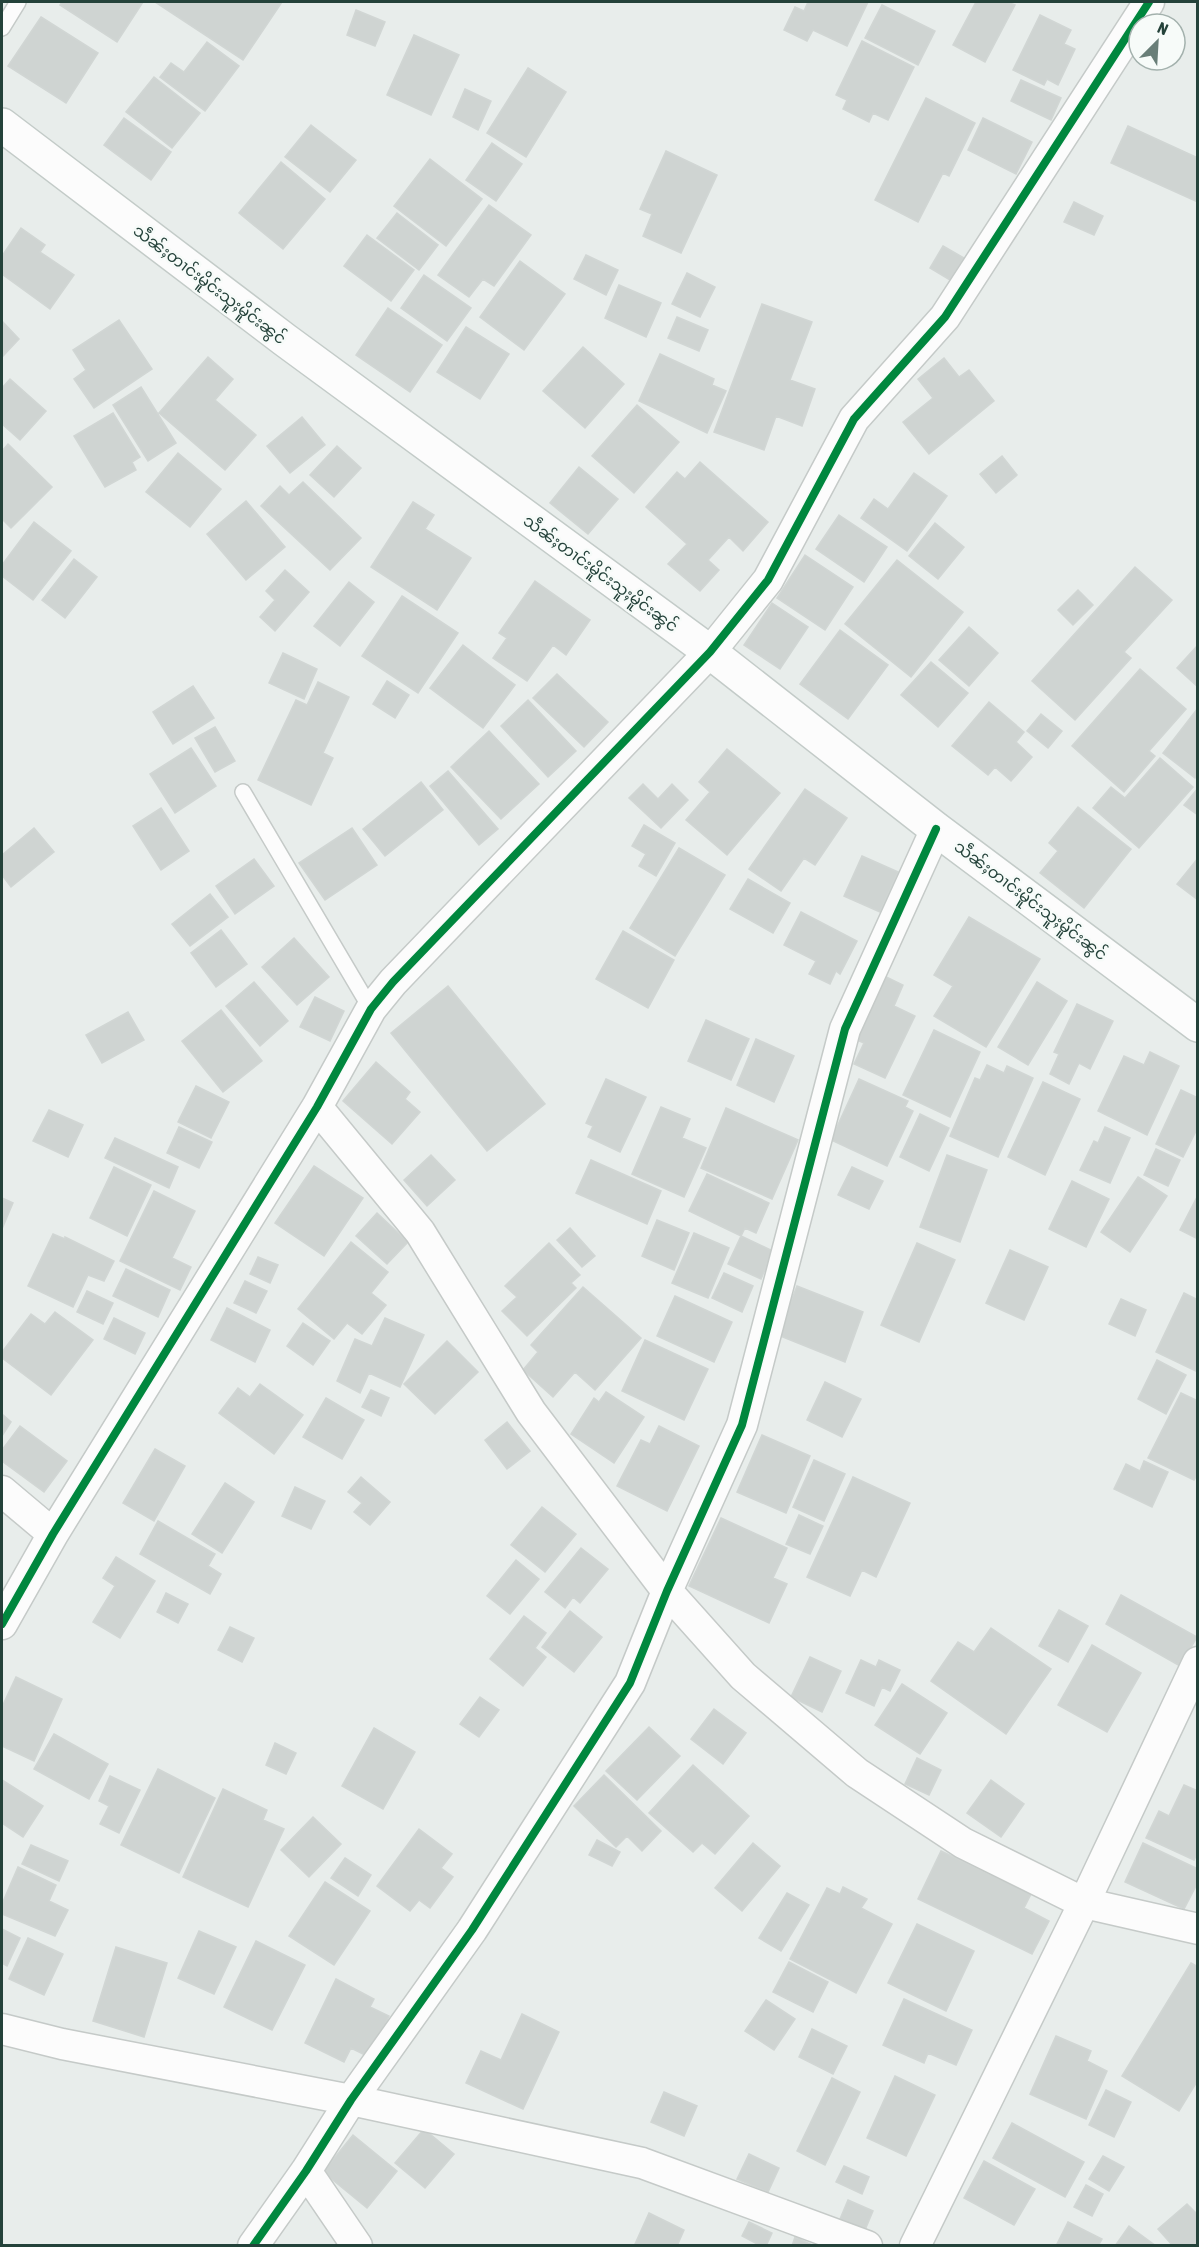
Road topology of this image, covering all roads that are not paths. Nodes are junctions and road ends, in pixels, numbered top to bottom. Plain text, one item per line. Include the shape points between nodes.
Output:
1 (18, 2) edge
2 (1149, 2) edge
3 (2, 28) edge
4 (2, 125) edge
5 (710, 652) junction
6 (243, 792) dead end
7 (936, 829) junction
8 (371, 1009) junction
9 (1197, 1025) edge
10 (317, 1107) junction
11 (2, 1491) edge
12 (53, 1534) junction
13 (667, 1591) junction
14 (2, 1624) edge
15 (1197, 1662) edge
16 (1084, 1903) junction
17 (1197, 1929) edge
18 (2, 2029) edge
19 (351, 2100) junction
20 (306, 2171) junction
21 (253, 2246) edge
22 (357, 2246) edge
23 (867, 2246) edge
24 (915, 2246) edge

1 - 3 lane
2 - 5 street via 945,317 854,419 768,580
4 - 5 main road, သဵၼ်ႈတၢင်းမိူင်းသူႈမိူင်းၼွင် via 285,340
5 - 7 main road, သဵၼ်ႈတၢင်းမိူင်းသူႈမိူင်းၼွင်
5 - 8 street
6 - 8 lane
7 - 9 main road, သဵၼ်ႈတၢင်းမိူင်းသူႈမိူင်းၼွင်
7 - 13 street via 845,1029 742,1425
8 - 10 street
10 - 12 street
10 - 13 street via 420,1232 531,1412
11 - 12 street
12 - 14 street
13 - 16 street via 743,1676 857,1773 963,1843
13 - 19 street via 630,1683 472,1930
15 - 16 street
16 - 17 street
16 - 24 street
18 - 19 street
19 - 20 street
19 - 23 street via 642,2163
20 - 21 street
20 - 22 street

